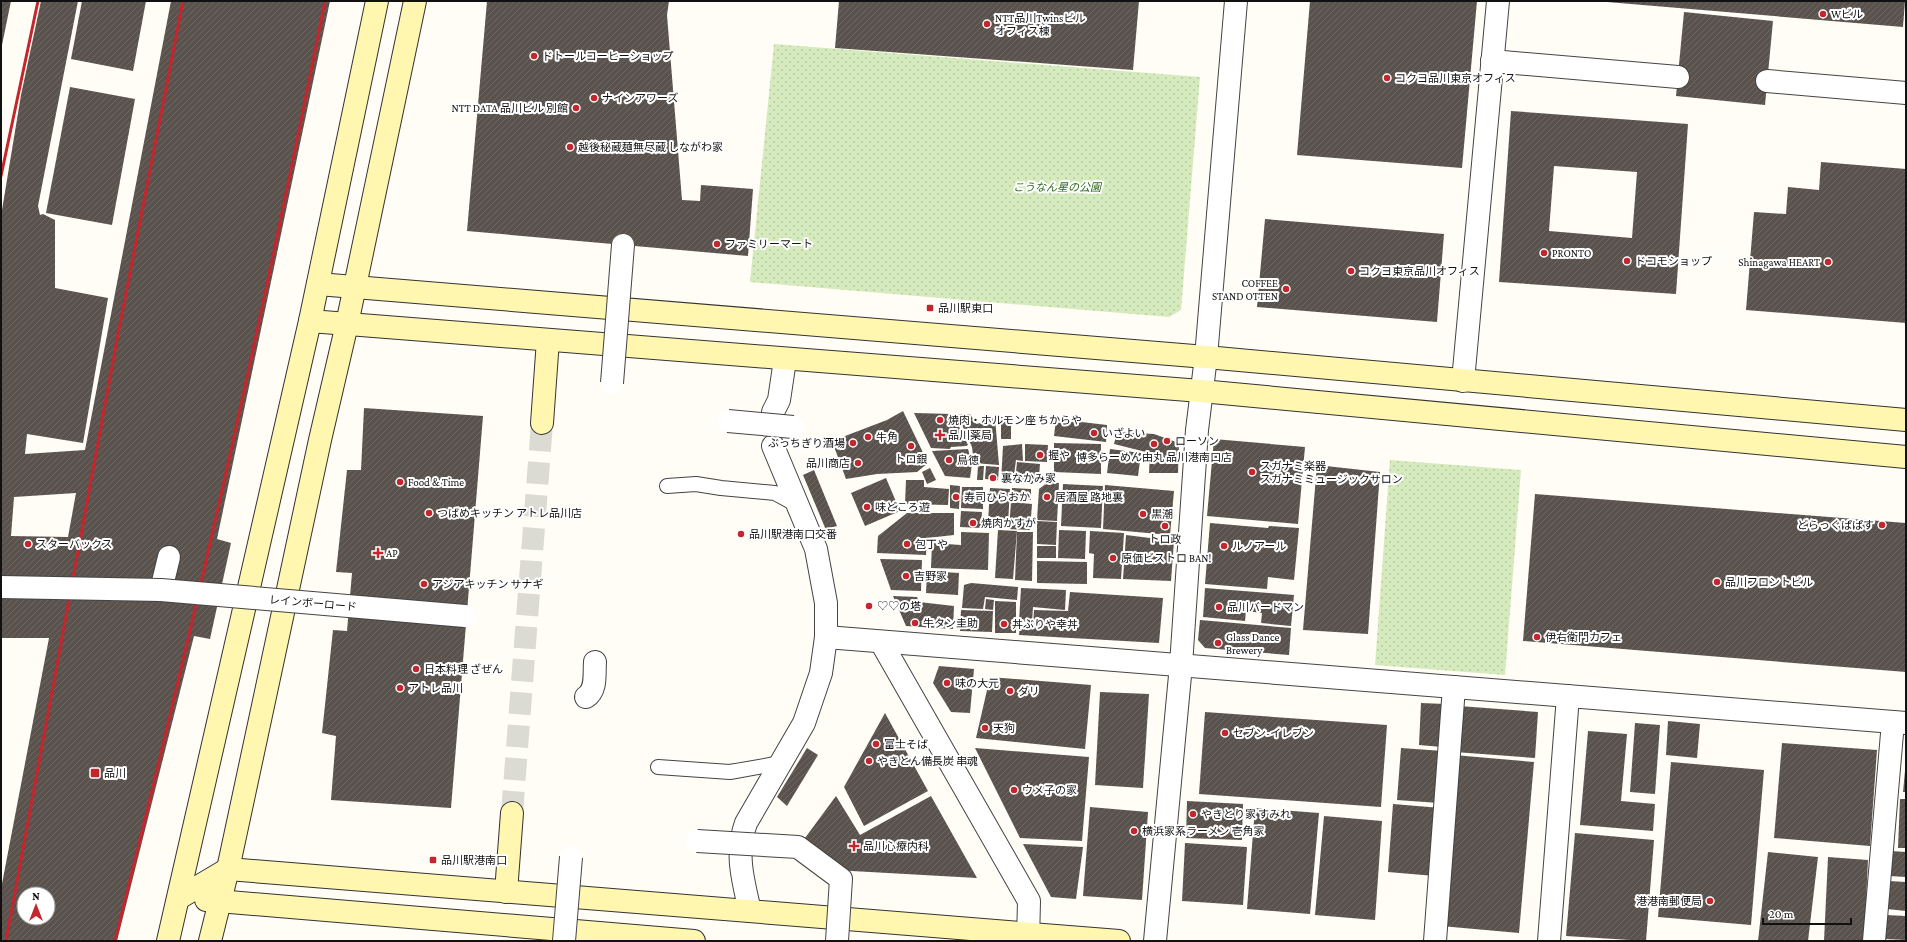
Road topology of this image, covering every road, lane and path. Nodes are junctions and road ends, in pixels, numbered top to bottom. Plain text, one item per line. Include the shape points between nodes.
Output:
1 (377, 1) edge
2 (415, 1) edge
3 (1236, 1) edge
4 (1498, 1) edge
5 (1492, 61) junction
6 (1678, 76) dead end
7 (1767, 81) dead end
8 (1906, 93) edge
9 (623, 245) dead end
10 (318, 284) junction
11 (355, 287) junction
12 (310, 321) junction
13 (348, 324) junction
14 (548, 340) junction
15 (1206, 357) junction
16 (785, 360) junction
17 (1463, 381) junction
18 (612, 383) dead end
19 (1201, 391) junction
20 (773, 412) dead end
21 (1906, 420) edge
22 (728, 421) dead end
23 (542, 423) tunnel mouth
24 (793, 427) dead end
25 (773, 446) dead end
26 (1906, 457) edge
27 (667, 486) dead end
28 (797, 505) junction
29 (168, 557) dead end
30 (1, 587) edge
31 (161, 590) junction
32 (465, 616) dead end
33 (826, 637) junction
34 (881, 642) junction
35 (595, 662) dead end
36 (1181, 665) junction
37 (1454, 687) junction
38 (1568, 696) junction
39 (586, 697) dead end
40 (1900, 723) edge
41 (781, 763) junction
42 (658, 767) dead end
43 (512, 813) tunnel mouth
44 (697, 841) dead end
45 (571, 858) dead end
46 (228, 869) junction
47 (506, 892) junction
48 (179, 898) junction
49 (220, 901) junction
50 (750, 911) junction
51 (1028, 938) edge
52 (168, 941) edge
53 (210, 941) edge
54 (564, 941) edge
55 (694, 941) edge
56 (837, 941) edge
57 (1118, 941) edge
58 (1155, 941) edge
59 (1435, 941) edge
60 (1549, 941) edge
61 (1874, 941) edge

1 - 10 street
2 - 11 street
3 - 15 street
4 - 5 street
5 - 6 street
5 - 17 street
7 - 8 street
9 - 18 street, bridge
10 - 11 street
10 - 12 street
11 - 13 street
11 - 15 street
12 - 13 street
12 - 48 street
13 - 14 street
13 - 46 street via 317,455
14 - 16 street
14 - 23 street
15 - 17 street
15 - 19 street
16 - 19 street
16 - 20 street via 779,400
17 - 21 street
19 - 26 street
19 - 36 street
22 - 24 street, bridge
25 - 28 street
27 - 28 lane via 696,484 750,489 775,493
28 - 33 street via 816,550 826,603
29 - 31 street
30 - 31 street, レインボーロード, bridge
31 - 32 street, レインボーロード, bridge
33 - 34 street
33 - 41 street via 821,673 804,723
34 - 36 street
34 - 51 street via 1029,901
35 - 39 street via 594,689
36 - 37 street
36 - 58 street
37 - 38 street
37 - 59 street
38 - 40 street
38 - 60 street
40 - 61 street
41 - 42 lane via 730,772
41 - 50 street via 746,823 740,839 740,862
43 - 47 street
44 - 56 street, bridge via 798,847 841,879
45 - 54 street, bridge
46 - 47 street
46 - 48 street
46 - 49 street
47 - 50 street
48 - 49 street
48 - 52 street
49 - 53 street
49 - 55 street
50 - 51 street
51 - 57 street

